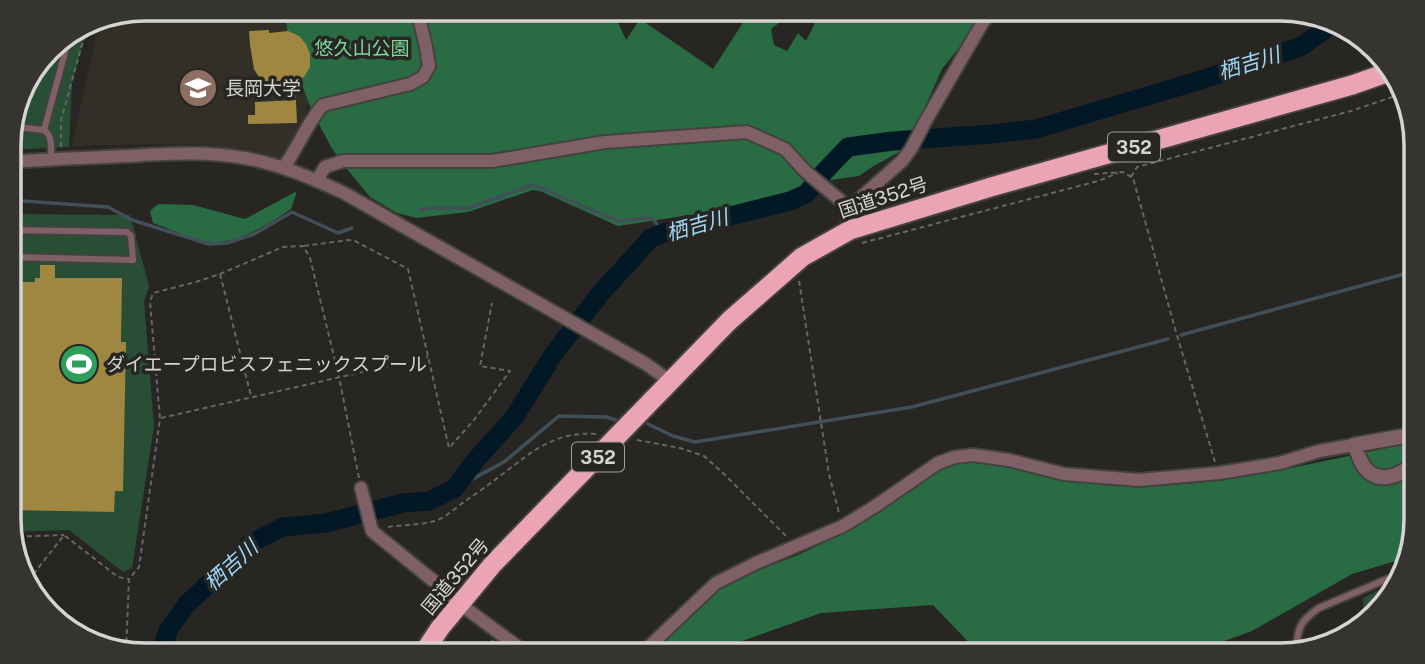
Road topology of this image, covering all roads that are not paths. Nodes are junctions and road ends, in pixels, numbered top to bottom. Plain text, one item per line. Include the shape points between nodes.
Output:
1 (420, 21) edge
2 (984, 21) edge
3 (66, 50) edge
4 (1381, 75) edge
5 (22, 127) edge
6 (44, 130) junction
7 (57, 158) junction
8 (21, 161) edge
9 (283, 168) junction
10 (317, 180) junction
11 (847, 206) junction
12 (21, 230) edge
13 (853, 237) junction
14 (21, 257) edge
15 (671, 382) junction
16 (1404, 437) edge
17 (1356, 451) junction
18 (1404, 472) edge
19 (361, 488) road end
20 (1388, 580) edge
21 (461, 604) junction
22 (1296, 642) edge
23 (430, 643) edge
24 (513, 643) edge
25 (653, 643) edge

1 - 9 street via 429,66 423,77 323,105
2 - 11 street via 911,149 858,201
3 - 6 lane
4 - 13 highway, 国道352号 / 352 via 978,191
5 - 6 lane
6 - 7 lane
7 - 8 street
7 - 9 street via 204,153
9 - 10 street
10 - 11 street via 325,167 343,161 492,161 605,142 747,132 785,149
10 - 15 street via 593,333
11 - 13 street
12 - 14 lane via 127,232 133,260
13 - 15 highway, 国道352号 / 352 via 802,257 792,274 729,321
15 - 21 highway, 国道352号 / 352 via 493,564
16 - 17 street
17 - 18 street via 1369,472 1377,476
17 - 25 street via 1319,451 1219,473 1139,480 1064,474 973,455 955,457 938,463 843,526 716,583
19 - 21 street via 371,529
20 - 22 lane via 1310,614 1299,628
21 - 23 highway, 国道352号 / 352
21 - 24 street

